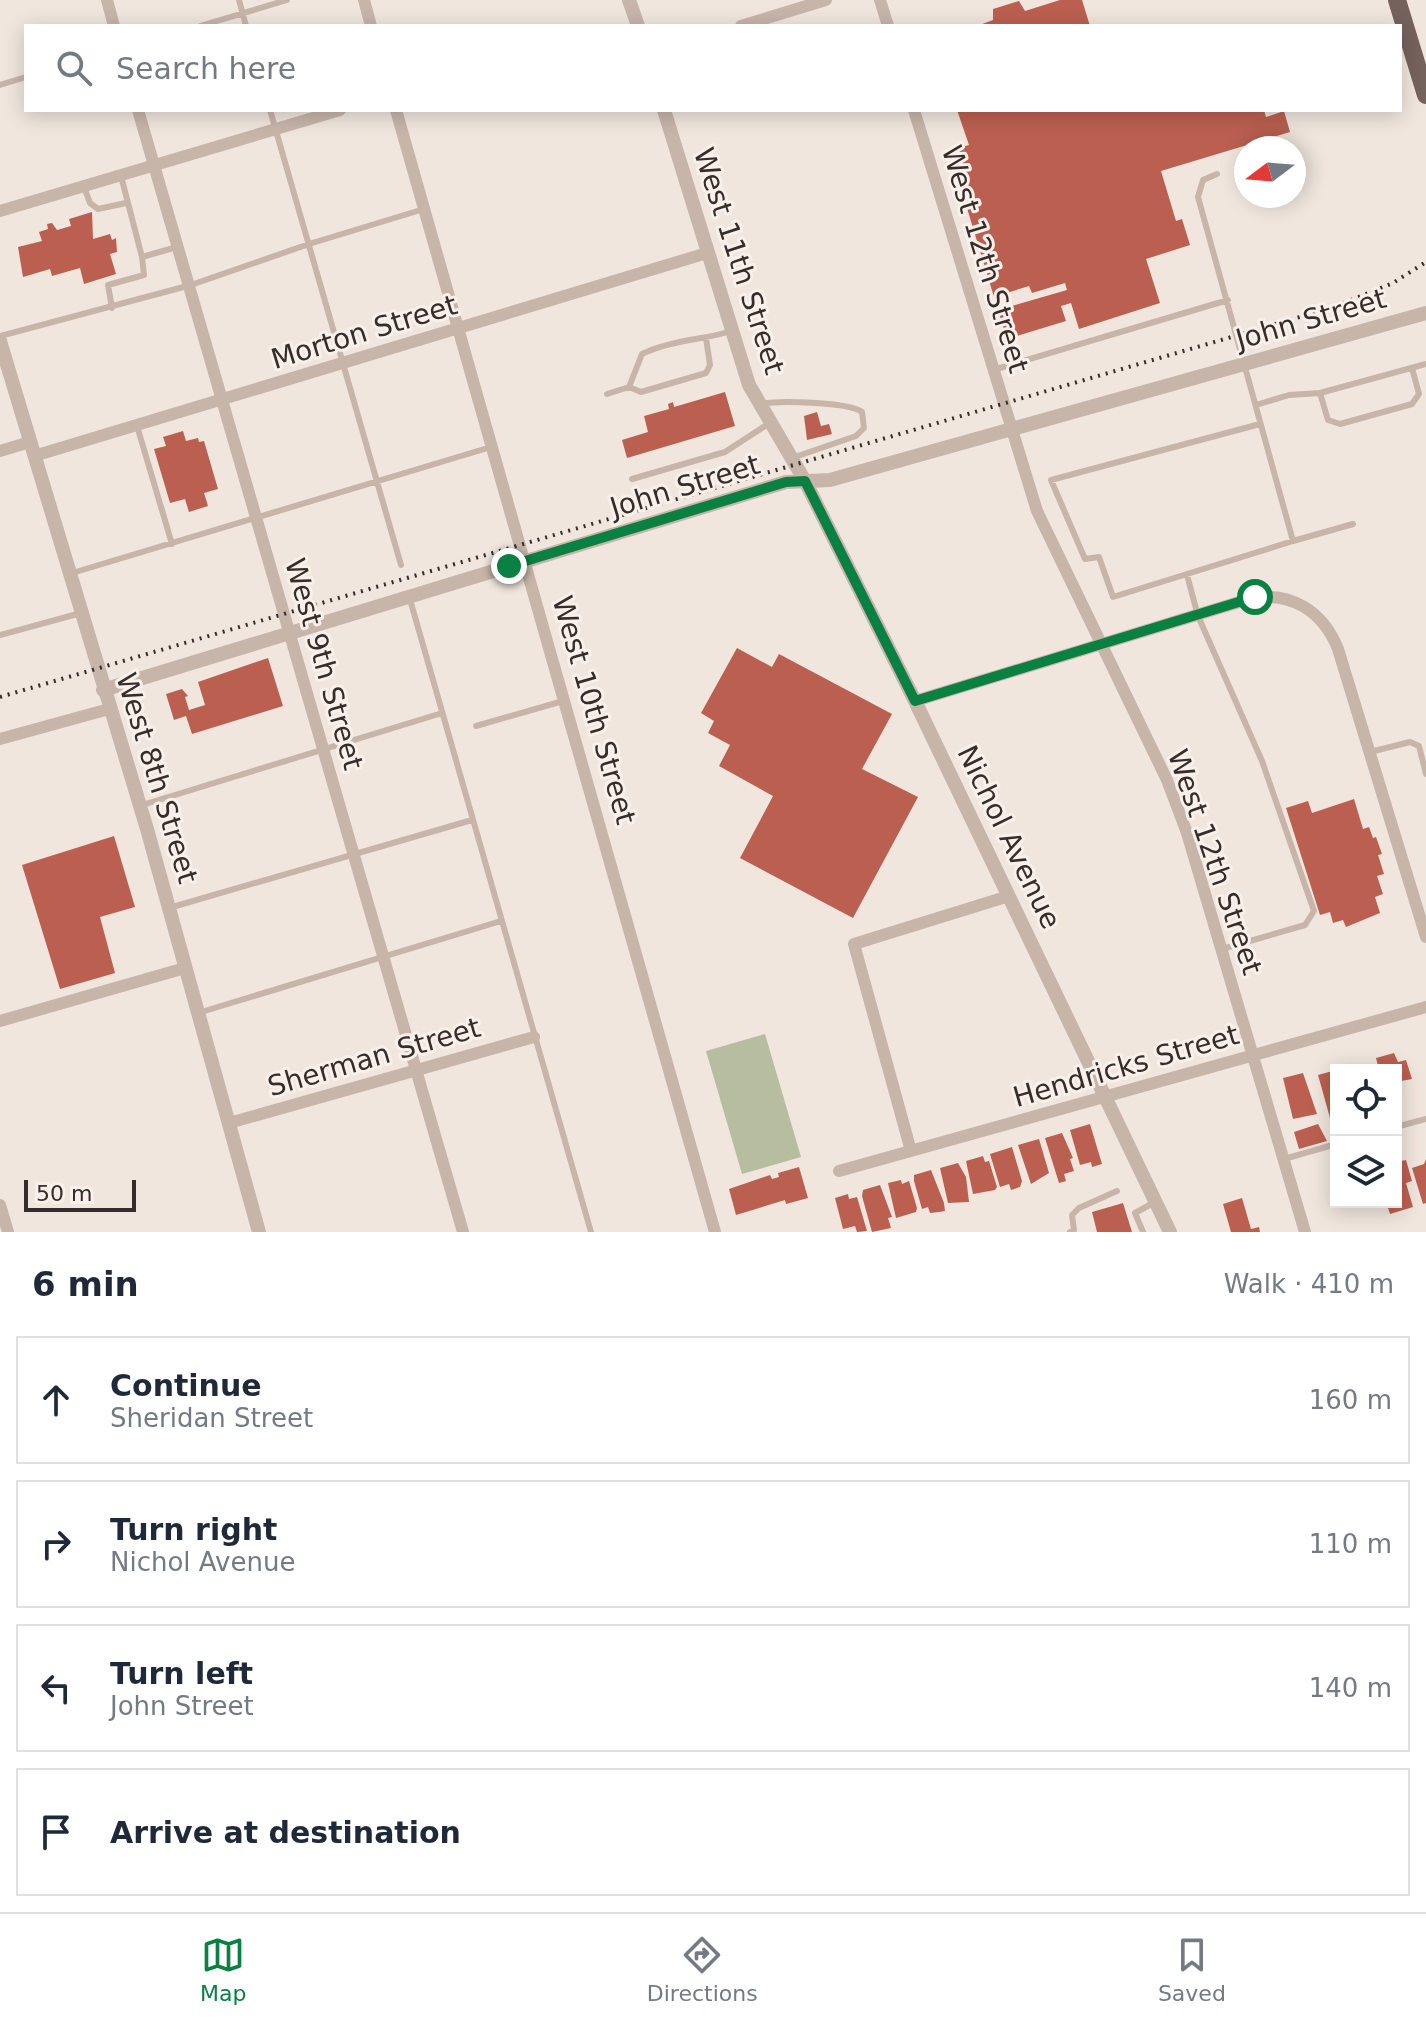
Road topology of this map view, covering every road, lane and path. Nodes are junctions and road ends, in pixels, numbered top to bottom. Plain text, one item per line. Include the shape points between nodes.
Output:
1 (107, 0) edge
2 (239, 0) edge
3 (287, 0) edge
4 (364, 0) edge
5 (629, 0) edge
6 (826, 0) edge
7 (880, 0) edge
8 (1397, 0) edge
9 (242, 13) junction
10 (113, 24) edge
11 (206, 24) edge
12 (245, 24) edge
13 (370, 24) edge
14 (634, 24) edge
15 (748, 24) edge
16 (887, 24) edge
17 (24, 78) edge
18 (0, 85) edge
19 (1426, 95) edge
20 (139, 112) edge
21 (271, 112) edge
22 (333, 112) edge
23 (397, 112) edge
24 (665, 112) edge
25 (915, 112) edge
26 (276, 129) junction
27 (154, 165) junction
28 (1217, 174) dead end
29 (121, 175) junction
30 (84, 186) junction
31 (126, 203) junction
32 (424, 209) junction
33 (0, 211) edge
34 (309, 244) junction
35 (179, 246) junction
36 (707, 253) junction
37 (142, 257) junction
38 (191, 285) junction
39 (1228, 300) junction
40 (112, 308) junction
41 (1426, 313) edge
42 (459, 328) junction
43 (732, 331) junction
44 (0, 338) edge
45 (706, 338) junction
46 (343, 364) junction
47 (1247, 364) junction
48 (1426, 364) edge
49 (1412, 368) junction
50 (993, 370) junction
51 (629, 387) junction
52 (1320, 393) junction
53 (607, 394) dead end
54 (223, 400) junction
55 (760, 404) junction
56 (1256, 405) junction
57 (771, 422) junction
58 (1260, 424) junction
59 (137, 426) junction
60 (1013, 432) junction
61 (493, 447) junction
62 (32, 449) junction
63 (0, 451) edge
64 (794, 462) junction
65 (632, 479) dead end
66 (805, 481) junction
67 (377, 482) junction
68 (257, 519) junction
69 (1353, 524) dead end
70 (1293, 541) junction
71 (172, 544) junction
72 (526, 561) junction
73 (401, 565) dead end
74 (69, 574) junction
75 (1187, 575) junction
76 (409, 596) junction
77 (81, 613) junction
78 (1198, 616) junction
79 (290, 632) junction
80 (0, 635) edge
81 (1104, 646) junction
82 (103, 690) junction
83 (566, 700) junction
84 (915, 701) junction
85 (109, 709) junction
86 (442, 713) junction
87 (476, 726) dead end
88 (0, 739) edge
89 (323, 748) junction
90 (1370, 752) junction
91 (1426, 774) edge
92 (139, 806) junction
93 (472, 820) junction
94 (354, 852) junction
95 (1009, 896) junction
96 (169, 908) junction
97 (501, 921) junction
98 (1426, 937) edge
99 (1222, 949) junction
100 (383, 954) junction
101 (185, 968) junction
102 (1426, 1007) edge
103 (198, 1013) junction
104 (0, 1021) edge
105 (534, 1037) junction
106 (1254, 1055) junction
107 (416, 1068) junction
108 (1104, 1097) junction
109 (1426, 1119) edge
110 (229, 1123) junction
111 (1402, 1125) edge
112 (1330, 1146) edge
113 (911, 1151) junction
114 (1284, 1159) junction
115 (839, 1171) dead end
116 (1117, 1191) dead end
117 (1155, 1202) junction
118 (0, 1205) edge
119 (8, 1232) edge
120 (259, 1232) edge
121 (463, 1232) edge
122 (591, 1232) edge
123 (715, 1232) edge
124 (1070, 1232) edge
125 (1143, 1232) edge
126 (1170, 1232) edge
127 (1305, 1232) edge

1 - 10 street
2 - 9 lane
3 - 9 lane
4 - 13 street
5 - 14 street
6 - 15 street
7 - 16 street
8 - 19 main road
9 - 11 lane
9 - 12 lane
17 - 18 lane
20 - 27 street, West 9th Street
21 - 26 lane
22 - 26 street
23 - 32 street, West 10th Street
24 - 36 street, West 11th Street
25 - 50 street, West 12th Street
26 - 27 street
26 - 34 lane
27 - 29 street
27 - 35 street, West 9th Street
28 - 39 lane via 1203,180 1198,197
29 - 30 street
29 - 31 lane
30 - 31 lane via 98,209
30 - 33 street
31 - 37 lane
32 - 34 lane
32 - 42 street, West 10th Street
34 - 38 lane
34 - 46 lane
35 - 37 lane
35 - 38 street, West 9th Street
36 - 42 street, Morton Street
36 - 43 street, West 11th Street
37 - 40 lane via 144,275 108,285
38 - 40 lane
38 - 54 street, West 9th Street
39 - 47 lane
39 - 50 lane
40 - 44 lane
41 - 47 street, John Street
42 - 46 street, Morton Street
42 - 61 street, West 10th Street
43 - 45 lane
43 - 55 street, West 11th Street
44 - 62 street, West 8th Street
45 - 51 lane via 696,336 642,354
45 - 51 lane via 706,373 641,392
46 - 54 street, Morton Street
46 - 67 lane
47 - 56 lane
47 - 60 street, John Street
48 - 49 lane
49 - 52 lane
49 - 52 lane via 1419,394 1412,404 1340,424 1328,420
50 - 60 street, West 12th Street
51 - 53 lane
52 - 56 lane
54 - 59 street, Morton Street
54 - 68 street, West 9th Street
55 - 57 street, West 11th Street
55 - 64 lane via 780,401 862,412 864,428 856,436
56 - 58 lane
57 - 64 street, West 11th Street
57 - 65 lane via 725,452
58 - 70 lane
58 - 75 lane via 1051,480 1085,559 1099,557 1113,597
59 - 62 street, Morton Street
59 - 71 lane
60 - 66 street, John Street via 830,480
60 - 81 street, West 12th Street via 1037,511
61 - 67 lane
61 - 72 street, West 10th Street
62 - 63 street, Morton Street
62 - 74 street, West 8th Street
64 - 66 street, Nichol Avenue
66 - 72 street, John Street via 786,482
66 - 84 street, Nichol Avenue
67 - 68 lane
67 - 73 lane
68 - 71 lane
68 - 79 street, West 9th Street
69 - 70 lane
70 - 75 lane
71 - 74 lane
72 - 76 street, John Street
72 - 83 street, West 10th Street
74 - 77 street, West 8th Street
75 - 78 lane
76 - 79 street, John Street
76 - 86 lane
77 - 80 lane
77 - 82 street, West 8th Street
78 - 81 street
78 - 90 street via 1255,597 1287,598 1303,605 1331,632
78 - 99 lane via 1262,761 1314,911 1305,925
79 - 82 street, John Street
79 - 89 street, West 9th Street
81 - 84 street
81 - 99 street, West 12th Street via 1167,780
82 - 85 street, West 8th Street
83 - 87 lane
83 - 123 street, West 10th Street
84 - 95 street, Nichol Avenue
85 - 88 street
85 - 92 street, West 8th Street
86 - 89 lane
86 - 93 lane
89 - 92 lane
89 - 94 street, West 9th Street
90 - 91 lane via 1410,742 1419,746
90 - 98 street
92 - 96 street, West 8th Street
93 - 94 lane
93 - 97 lane
94 - 96 lane
94 - 100 street, West 9th Street
95 - 108 street, Nichol Avenue
95 - 113 street via 854,944
96 - 101 street, West 8th Street
97 - 100 lane
97 - 105 lane
99 - 106 street, West 12th Street
100 - 103 lane
100 - 107 street, West 9th Street
101 - 103 street, West 8th Street
101 - 104 street
102 - 106 street, Hendricks Street
103 - 110 street, West 8th Street
105 - 107 street, Sherman Street
105 - 122 lane
106 - 108 street, Hendricks Street
106 - 114 street, West 12th Street
107 - 110 street, Sherman Street
107 - 121 street, West 9th Street
108 - 113 street, Hendricks Street
108 - 117 street, Nichol Avenue
109 - 111 lane
110 - 120 street, West 8th Street
112 - 114 lane
113 - 115 street, Hendricks Street
114 - 127 street, West 12th Street
116 - 124 lane via 1079,1208 1072,1215
117 - 125 lane via 1135,1213
117 - 126 street, Nichol Avenue
118 - 119 street

